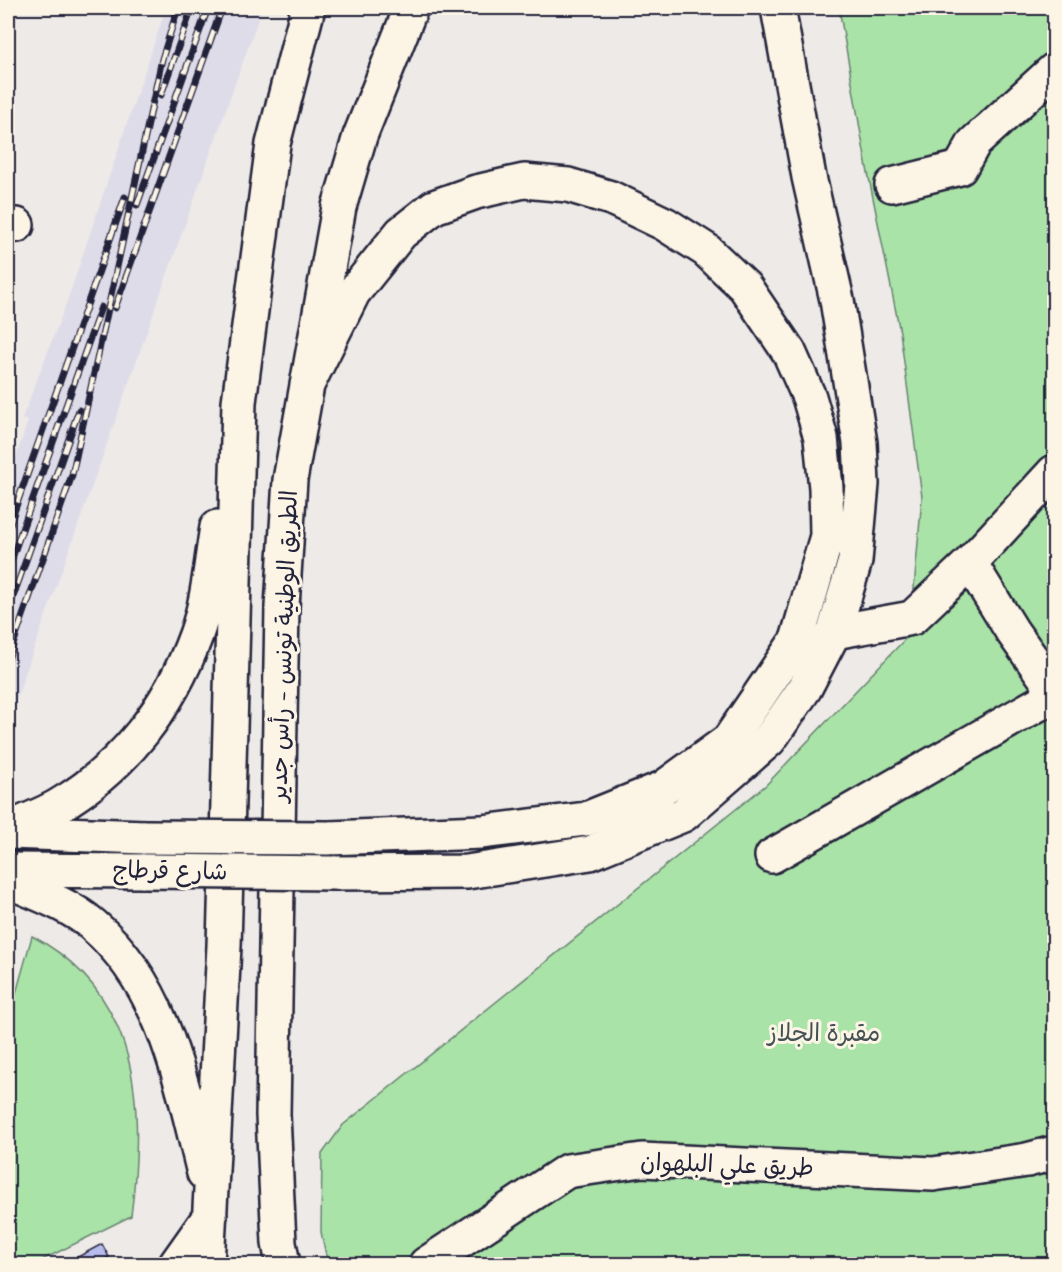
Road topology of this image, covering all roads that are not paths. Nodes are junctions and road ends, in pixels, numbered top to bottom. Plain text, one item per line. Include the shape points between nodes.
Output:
1 (308, 8) edge
2 (411, 8) edge
3 (779, 8) edge
4 (1054, 70) edge
5 (892, 185) dead end
6 (307, 386) junction
7 (239, 402) junction
8 (1054, 472) edge
9 (970, 563) junction
10 (834, 632) junction
11 (1054, 690) edge
12 (1054, 695) edge
13 (8, 831) edge
14 (772, 856) dead end
15 (8, 870) edge
16 (8, 881) edge
17 (1054, 1153) edge
18 (211, 1209) junction
19 (176, 1264) edge
20 (207, 1264) edge
21 (283, 1264) edge
22 (426, 1264) edge

1 - 7 main road via 273,144
2 - 6 main road, الطريق الوطنية تونس - رأس جدير via 360,136 339,207
3 - 10 main road, شارع قرطاج via 809,177 837,300 860,443 862,484 855,561
4 - 5 main road via 974,143 960,168
6 - 13 main road, bridge via 353,293 401,232 434,207 524,181 568,185 611,198 664,224 706,250 745,286 789,352 809,397 821,438 827,536 797,640 729,740 663,788 586,819 483,832 329,838 145,837
6 - 21 main road, الطريق الوطنية تونس - رأس جدير via 290,480 282,607 273,1115
7 - 13 main road via 197,633 175,686 143,734 103,774 57,807
7 - 18 main road via 224,946
8 - 9 main road
9 - 10 main road via 912,618
9 - 11 main road
10 - 15 main road, شارع قرطاج, bridge via 805,688 769,740 683,815 590,853 466,873
12 - 14 main road
16 - 18 main road via 42,895 92,924 130,962 156,1009 189,1115
17 - 22 main road, طريق علي البلهوان via 933,1174 642,1160 567,1171
18 - 19 main road
18 - 20 main road

